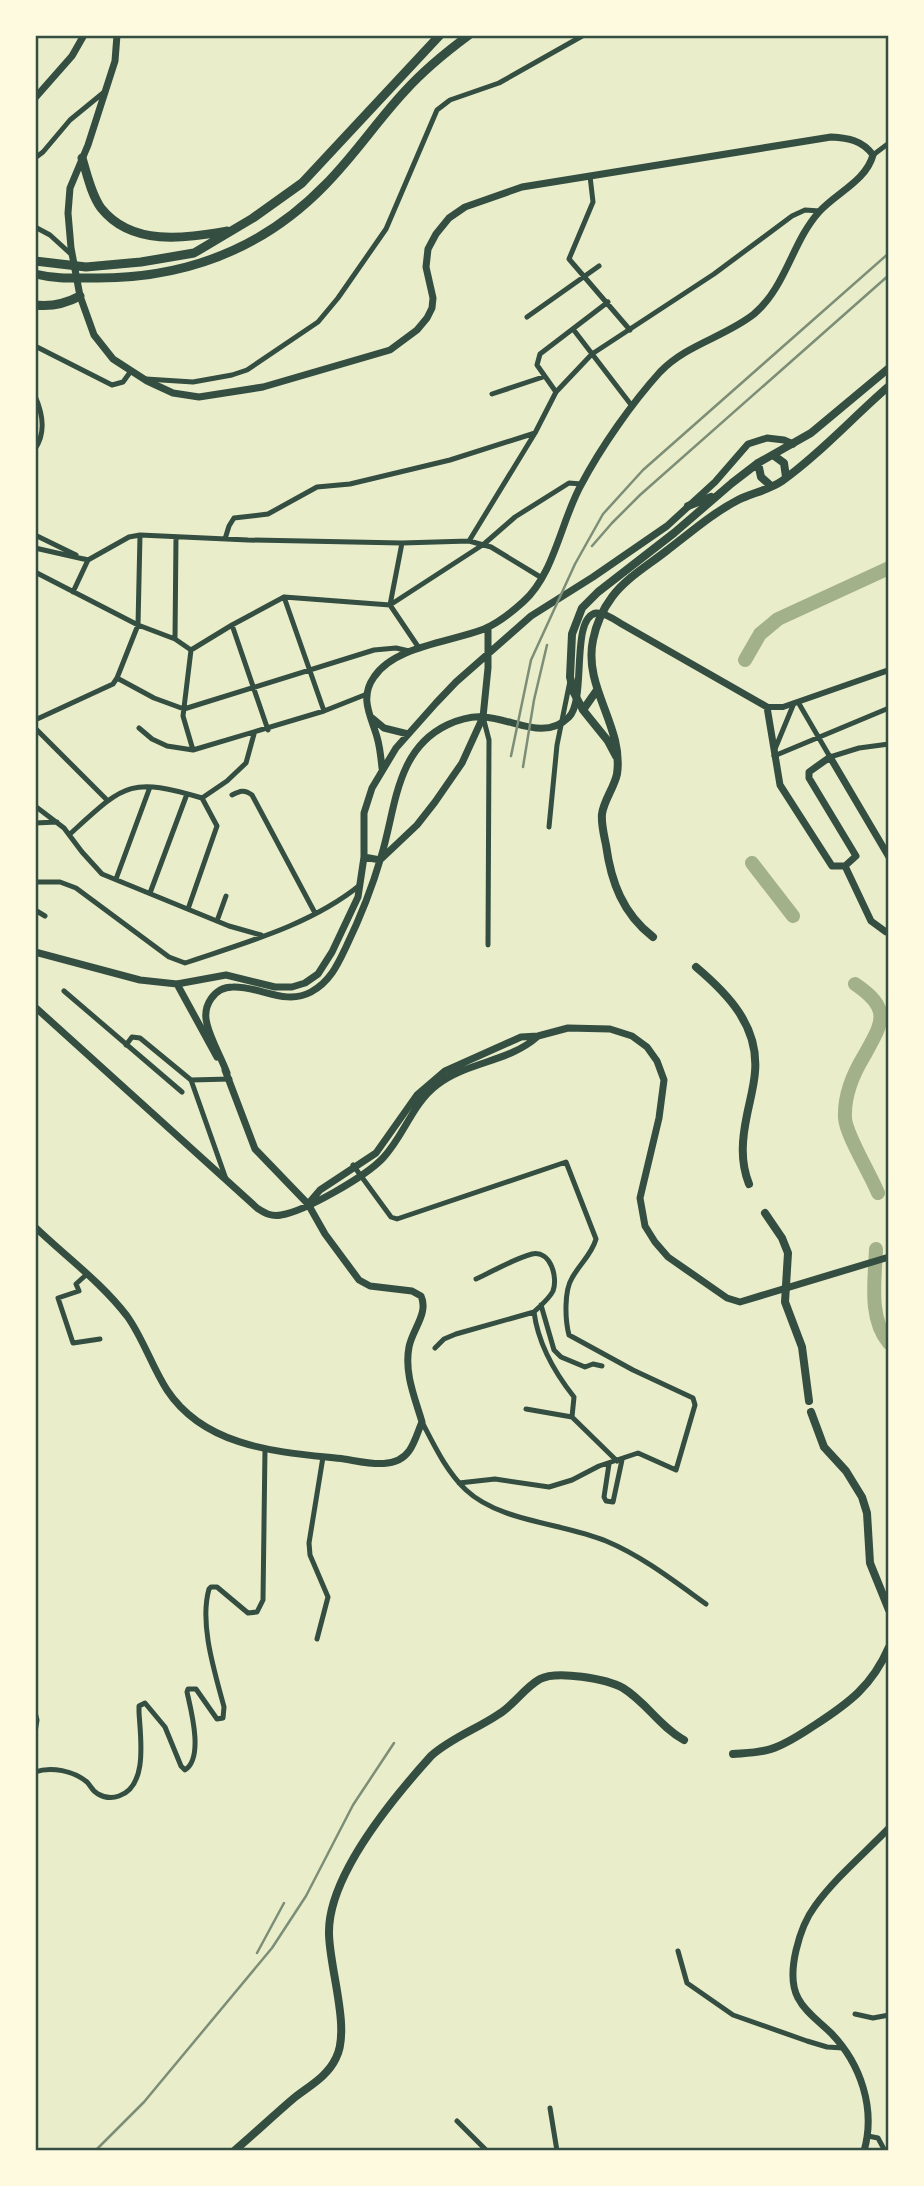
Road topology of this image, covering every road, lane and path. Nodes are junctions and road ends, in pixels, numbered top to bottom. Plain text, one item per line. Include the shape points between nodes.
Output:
1 (84, 35) edge
2 (117, 35) edge
3 (440, 35) edge
4 (469, 35) edge
5 (584, 35) edge
6 (105, 92) junction
7 (35, 98) edge
8 (889, 143) edge
9 (873, 155) junction
10 (35, 158) edge
11 (82, 158) junction
12 (590, 176) junction
13 (820, 211) junction
14 (35, 227) edge
15 (236, 229) junction
16 (72, 256) junction
17 (35, 261) edge
18 (599, 266) dead end
19 (35, 274) edge
20 (585, 276) junction
21 (80, 296) junction
22 (608, 302) junction
23 (35, 305) edge
24 (527, 317) dead end
25 (573, 329) junction
26 (630, 330) junction
27 (35, 346) edge
28 (592, 354) junction
29 (889, 368) edge
30 (131, 371) junction
31 (543, 377) junction
32 (143, 379) junction
33 (889, 386) edge
34 (556, 392) junction
35 (492, 394) dead end
36 (35, 396) edge
37 (632, 406) junction
38 (535, 433) junction
39 (793, 444) junction
40 (35, 449) edge
41 (773, 455) junction
42 (758, 463) junction
43 (786, 477) junction
44 (581, 484) junction
45 (771, 486) junction
46 (720, 493) junction
47 (688, 506) junction
48 (35, 535) edge
49 (140, 535) junction
50 (177, 537) junction
51 (225, 539) junction
52 (469, 541) junction
53 (402, 542) junction
54 (484, 544) junction
55 (35, 548) edge
56 (88, 560) junction
57 (35, 572) edge
58 (542, 578) junction
59 (72, 592) junction
60 (284, 597) junction
61 (390, 605) junction
62 (602, 614) junction
63 (138, 625) junction
64 (232, 625) junction
65 (488, 627) junction
66 (175, 639) junction
67 (191, 650) junction
68 (415, 650) junction
69 (889, 670) edge
70 (310, 671) junction
71 (570, 677) junction
72 (117, 678) junction
73 (255, 687) junction
74 (597, 690) junction
75 (367, 694) junction
76 (796, 703) junction
77 (767, 707) junction
78 (889, 708) edge
79 (184, 709) junction
80 (583, 710) junction
81 (324, 711) junction
82 (367, 711) junction
83 (483, 717) junction
84 (35, 720) edge
85 (139, 727) dead end
86 (35, 728) edge
87 (268, 730) junction
88 (254, 734) junction
89 (408, 734) junction
90 (819, 737) junction
91 (889, 744) edge
92 (193, 750) junction
93 (774, 754) junction
94 (831, 757) junction
95 (618, 762) junction
96 (382, 768) junction
97 (150, 787) junction
98 (187, 794) junction
99 (232, 795) dead end
100 (202, 798) junction
101 (107, 800) junction
102 (35, 806) edge
103 (57, 822) junction
104 (35, 823) edge
105 (549, 827) dead end
106 (70, 834) junction
107 (364, 857) junction
108 (889, 857) edge
109 (380, 860) junction
110 (845, 866) junction
111 (116, 879) junction
112 (35, 881) edge
113 (360, 885) junction
114 (150, 893) junction
115 (226, 896) dead end
116 (188, 909) junction
117 (35, 910) edge
118 (315, 913) junction
119 (44, 916) dead end
120 (217, 921) junction
121 (889, 931) edge
122 (264, 936) junction
123 (653, 937) dead end
124 (488, 945) dead end
125 (35, 952) edge
126 (696, 967) dead end
127 (177, 984) junction
128 (64, 991) dead end
129 (35, 1007) edge
130 (538, 1036) junction
131 (126, 1045) junction
132 (228, 1076) junction
133 (191, 1080) junction
134 (182, 1092) dead end
135 (354, 1167) junction
136 (359, 1177) junction
137 (226, 1179) junction
138 (749, 1184) dead end
139 (308, 1204) junction
140 (765, 1213) dead end
141 (35, 1227) edge
142 (889, 1257) edge
143 (87, 1274) junction
144 (476, 1279) dead end
145 (541, 1305) junction
146 (534, 1312) junction
147 (100, 1339) dead end
148 (435, 1348) dead end
149 (602, 1366) dead end
150 (809, 1401) dead end
151 (526, 1409) dead end
152 (811, 1412) dead end
153 (572, 1417) junction
154 (422, 1422) junction
155 (265, 1449) junction
156 (323, 1457) junction
157 (619, 1461) junction
158 (609, 1464) junction
159 (459, 1483) junction
160 (706, 1604) dead end
161 (889, 1610) edge
162 (317, 1639) dead end
163 (889, 1647) edge
164 (35, 1712) edge
165 (35, 1732) edge
166 (684, 1740) dead end
167 (733, 1754) dead end
168 (35, 1770) edge
169 (889, 1828) edge
170 (678, 1951) dead end
171 (855, 2014) dead end
172 (889, 2015) edge
173 (843, 2048) junction
174 (550, 2108) dead end
175 (457, 2122) dead end
176 (868, 2136) junction
177 (234, 2151) edge
178 (487, 2151) edge
179 (557, 2151) edge
180 (864, 2151) edge
181 (885, 2151) edge

1 - 7 main road
2 - 6 main road
3 - 15 highway via 302,183
4 - 19 highway via 424,71 325,186 273,227 223,255 180,270 122,278 62,279
5 - 32 street via 525,70 450,100 437,110 386,229 318,322 247,370 219,380
6 - 10 street via 70,120
6 - 11 main road
8 - 9 street
9 - 12 main road via 861,144 831,137
9 - 13 main road via 867,170
11 - 15 highway via 100,206 128,228 162,238
11 - 16 main road via 70,188
12 - 20 street via 593,202 569,259
12 - 32 main road via 522,187 449,218 428,249 432,307 417,330 390,350 263,387 199,397 173,393
13 - 26 street via 792,215 715,274
13 - 37 main road via 765,303 741,323 670,362
14 - 16 street
15 - 17 highway via 194,253 152,261 86,267
16 - 21 main road
18 - 20 street
20 - 22 street
20 - 24 street
21 - 23 highway via 67,303
21 - 30 main road via 94,335 113,359
22 - 25 street
22 - 26 street
25 - 28 street
25 - 31 street via 540,354 537,365
26 - 28 street
27 - 30 street via 112,385 123,382
28 - 34 street
28 - 37 street
29 - 39 main road
30 - 32 main road
31 - 34 street
31 - 35 street
33 - 43 main road
34 - 38 street
36 - 40 street via 43,425
37 - 44 main road
38 - 51 street via 450,460 350,484 317,486 268,514 234,518
38 - 52 street
39 - 41 main road
39 - 47 main road via 767,438 748,444
41 - 42 main road
41 - 43 main road via 784,463
42 - 45 main road via 761,477
42 - 46 main road
43 - 45 main road
44 - 54 street via 569,483 515,517
44 - 58 main road
45 - 62 main road via 710,517 633,577 613,595
46 - 47 main road
46 - 71 main road via 583,608 572,634
47 - 89 main road via 593,578 531,616 456,682
48 - 56 street
49 - 50 street
49 - 56 street
49 - 63 street
50 - 51 street
50 - 66 street
51 - 53 street
52 - 53 street
52 - 54 street
53 - 61 street
54 - 58 street
54 - 61 street
55 - 56 street
56 - 59 street
57 - 59 street
58 - 65 main road via 523,602
59 - 63 street
60 - 61 street
60 - 64 street
60 - 70 street
61 - 68 street
62 - 74 main road via 592,649
62 - 77 main road
62 - 83 main road via 591,615 583,629 572,715 560,724 536,729
63 - 66 street
63 - 72 street
64 - 67 street
64 - 73 street
65 - 68 main road
65 - 83 main road
66 - 67 street
67 - 79 street
68 - 70 street via 374,650
68 - 75 main road via 379,671
69 - 76 street
70 - 73 street
70 - 81 street
71 - 80 main road
71 - 105 street
72 - 79 street
72 - 84 street via 113,684
73 - 79 street
73 - 87 street
74 - 80 main road
74 - 95 main road via 615,735
75 - 81 street
75 - 82 main road
76 - 77 street
76 - 90 street
76 - 93 street
77 - 93 main road
78 - 90 street
79 - 92 street
80 - 95 main road
81 - 87 street
82 - 89 main road via 384,728
82 - 96 main road
83 - 109 main road via 451,781 417,825
83 - 109 main road via 442,728 412,755
83 - 124 street via 489,740
85 - 92 street via 167,746
86 - 101 street
87 - 88 street
88 - 92 street
88 - 100 street via 246,763
89 - 96 main road
90 - 93 street
90 - 94 street
91 - 94 street
93 - 110 main road via 782,792 830,864
94 - 108 main road
94 - 110 main road via 808,774 856,854
95 - 123 main road via 603,812 606,851 622,900
96 - 107 main road via 364,813
97 - 98 street
97 - 101 street via 128,787
97 - 111 street
98 - 100 street
98 - 114 street
99 - 118 street via 241,791 252,795
100 - 116 street via 217,826
101 - 106 street
102 - 103 street
103 - 104 street
103 - 106 street
106 - 111 street via 102,874
107 - 109 main road
107 - 113 main road
109 - 132 main road via 353,932 325,982 294,997 232,986 211,997 207,1023
110 - 121 main road via 871,921
111 - 114 street
112 - 122 street via 76,888 185,964
113 - 118 street
113 - 127 main road via 332,952 305,983 275,987 226,975
114 - 116 street
115 - 120 street
116 - 120 street
117 - 119 street
118 - 122 street
120 - 122 street
125 - 127 main road via 141,980
126 - 138 main road via 733,1002 752,1042 755,1073 742,1146
127 - 132 main road
128 - 131 street
129 - 137 main road
130 - 135 main road via 522,1037 439,1074 416,1095 380,1149
130 - 136 main road via 526,1046 437,1084 383,1158
130 - 142 main road via 568,1028 610,1029 632,1036 657,1060 664,1080 663,1096 640,1198 645,1226 668,1257 727,1298 740,1302
131 - 133 street via 132,1037 140,1038
131 - 134 street
132 - 133 street
132 - 139 main road via 255,1149
133 - 137 street
135 - 136 street
135 - 139 main road
136 - 139 main road
136 - 157 street via 397,1219 566,1162 596,1239 568,1287 569,1335 693,1398 695,1405 676,1470 638,1453
137 - 139 main road via 268,1215 282,1215
139 - 154 main road via 359,1280 421,1296 423,1311 408,1352 413,1399
140 - 150 main road via 788,1253 784,1297 804,1359
141 - 143 main road
143 - 147 street via 76,1284 79,1291 58,1298 74,1343
143 - 155 main road via 128,1317 159,1378 191,1417 221,1436
144 - 145 street via 537,1254 550,1263 555,1285
145 - 146 street
145 - 149 street via 554,1350 585,1367
146 - 148 street via 456,1334
146 - 153 street via 541,1342 574,1397
151 - 153 street
152 - 161 main road via 824,1447 858,1489 867,1513 870,1563
153 - 157 street
154 - 156 main road via 411,1450 398,1461
154 - 159 street
155 - 156 main road
155 - 168 street via 263,1600 257,1612 248,1613 217,1587 209,1589 211,1658 224,1713 217,1719 196,1689 188,1689 194,1732 191,1766 186,1770 181,1766 165,1727 145,1703 139,1706 139,1767 134,1784 122,1795 107,1798 68,1772
156 - 162 street via 309,1542 328,1597
157 - 158 street
157 - 158 street via 613,1502 604,1497
158 - 159 street via 549,1487 495,1479
159 - 160 street via 485,1504 614,1544
163 - 167 main road via 861,1692 845,1706 786,1744
164 - 165 street
166 - 177 main road via 614,1683 550,1676 531,1685 498,1715 443,1745 415,1774 359,1849 330,1912 330,1953 342,2035 335,2062
169 - 173 main road via 814,1906 795,1957 796,1995
170 - 173 street via 687,1983 733,2015 817,2044
171 - 172 street
173 - 176 main road via 866,2095
174 - 179 street
175 - 178 street
176 - 180 main road
176 - 181 street via 878,2138

